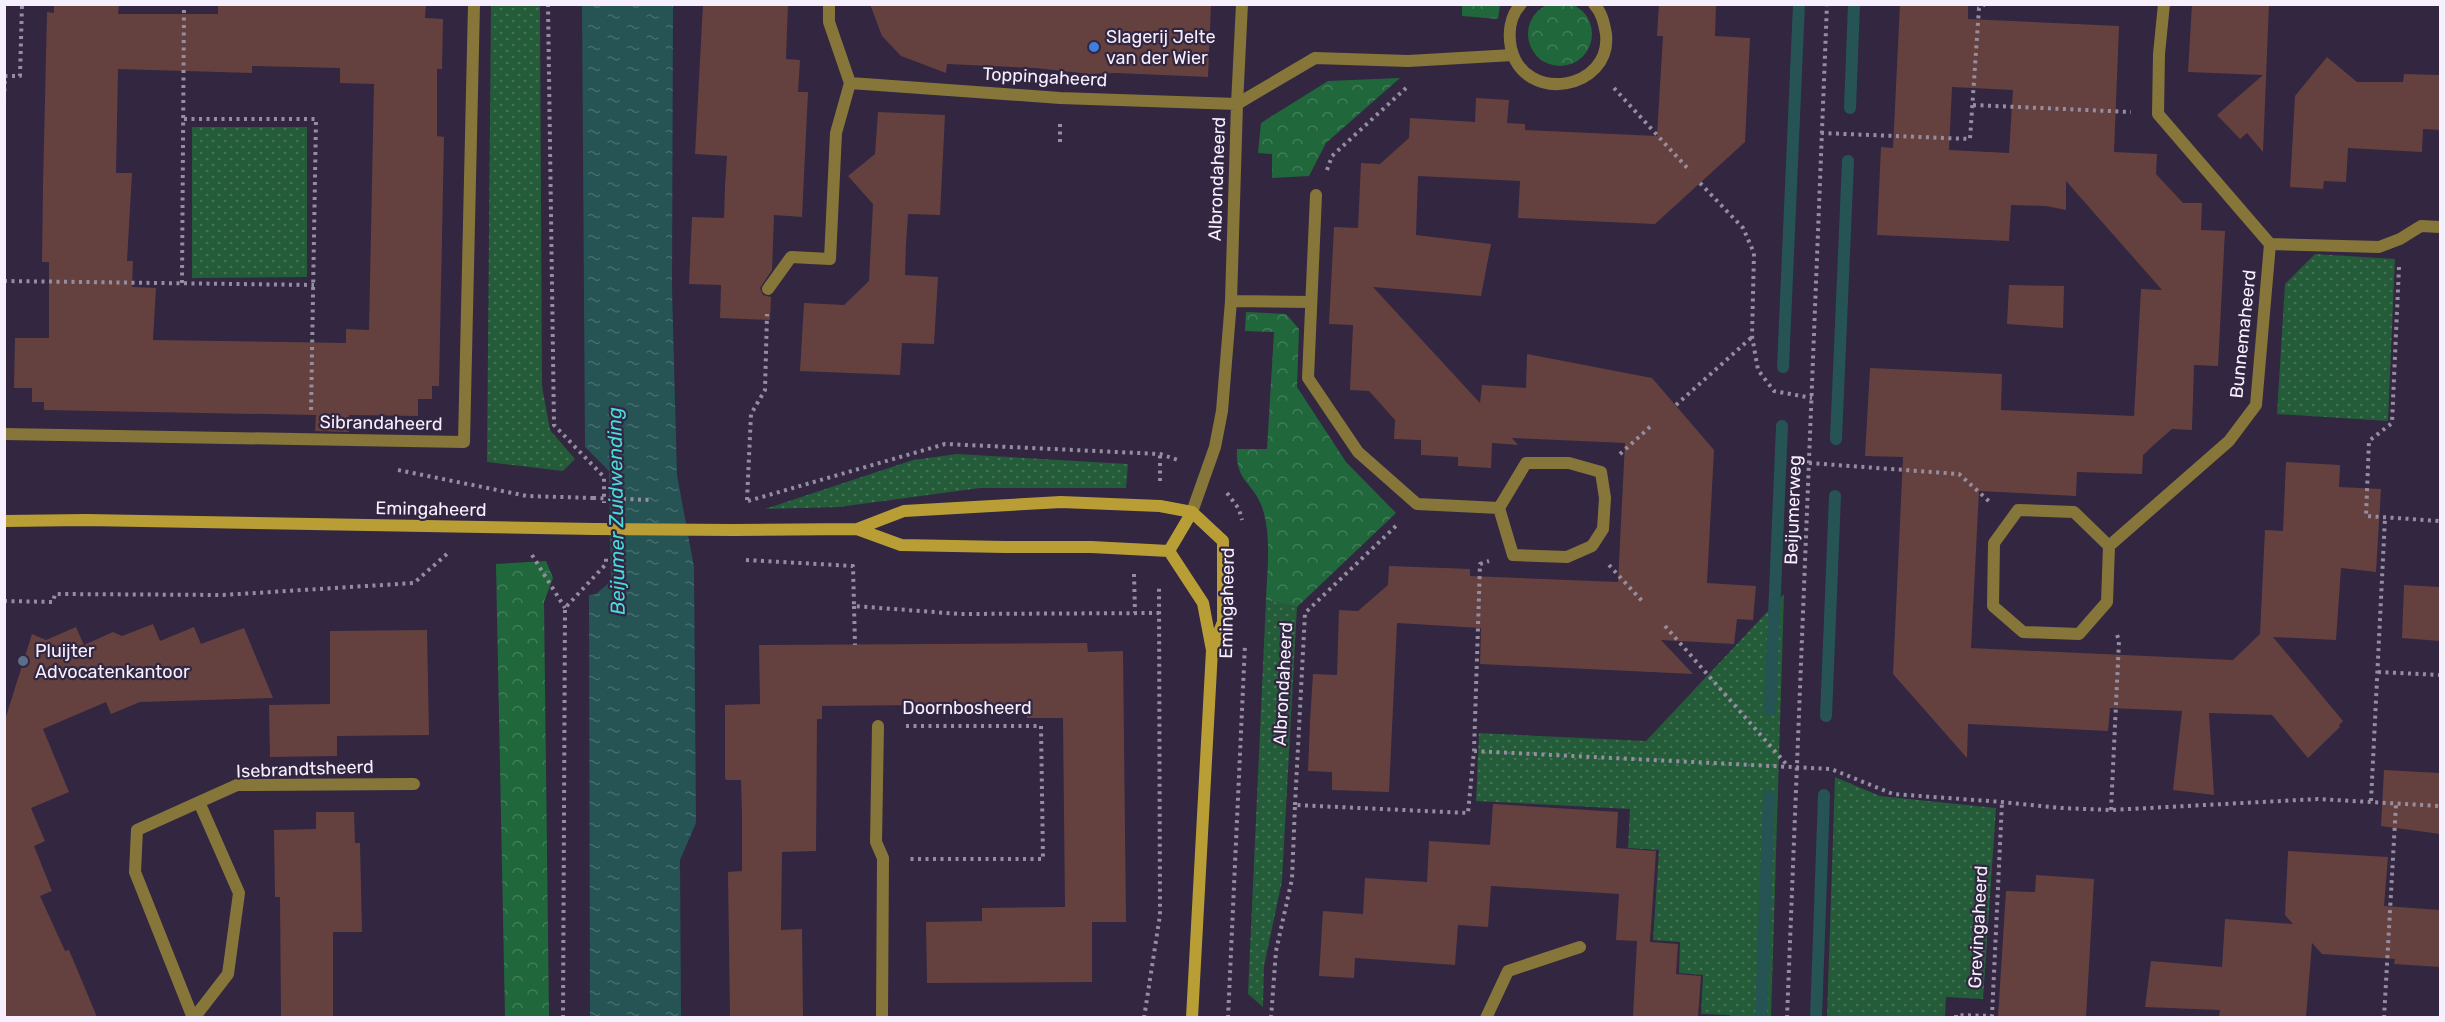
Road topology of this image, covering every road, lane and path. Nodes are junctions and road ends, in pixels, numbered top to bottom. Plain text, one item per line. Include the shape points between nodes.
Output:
1 (22, 4) edge
2 (184, 4) edge
3 (474, 4) edge
4 (829, 4) edge
5 (1242, 4) edge
6 (1521, 4) edge
7 (1827, 4) edge
8 (1985, 4) edge
9 (2164, 4) edge
10 (1598, 6) edge
11 (1513, 55) junction
12 (1416, 61) junction
13 (1595, 68) junction
14 (850, 83) junction
15 (4, 99) edge
16 (1237, 104) junction
17 (1973, 105) junction
18 (2158, 114) junction
19 (184, 119) junction
20 (1821, 133) junction
21 (1690, 171) dead end
22 (1700, 183) dead end
23 (1316, 195) joint
24 (2440, 227) edge
25 (2400, 239) junction
26 (2270, 243) junction
27 (4, 280) edge
28 (182, 284) junction
29 (314, 285) junction
30 (768, 289) joint
31 (1231, 301) junction
32 (1311, 302) junction
33 (1752, 336) junction
34 (1812, 398) junction
35 (1676, 405) dead end
36 (1651, 426) dead end
37 (4, 434) edge
38 (310, 440) junction
39 (1809, 463) junction
40 (392, 469) dead end
41 (1207, 470) junction
42 (1601, 471) junction
43 (593, 498) dead end
44 (741, 501) dead end
45 (747, 501) junction
46 (1417, 504) junction
47 (1499, 508) junction
48 (1192, 512) junction
49 (2385, 518) junction
50 (2010, 520) junction
51 (4, 521) edge
52 (2440, 521) edge
53 (857, 529) junction
54 (1244, 530) dead end
55 (1592, 546) junction
56 (2109, 546) junction
57 (451, 550) dead end
58 (1168, 551) junction
59 (541, 552) dead end
60 (1513, 555) junction
61 (745, 560) dead end
62 (1134, 574) dead end
63 (1159, 581) dead end
64 (4, 602) edge
65 (1643, 602) dead end
66 (2107, 602) junction
67 (854, 606) junction
68 (565, 608) dead end
69 (1135, 613) junction
70 (1159, 613) junction
71 (1665, 626) dead end
72 (1246, 635) dead end
73 (855, 645) dead end
74 (1212, 650) junction
75 (2378, 672) junction
76 (2440, 675) edge
77 (878, 726) joint
78 (1474, 751) junction
79 (1788, 765) junction
80 (1798, 767) junction
81 (414, 784) dead end
82 (2371, 801) junction
83 (199, 802) junction
84 (2002, 802) junction
85 (2396, 804) junction
86 (1295, 805) junction
87 (2440, 806) edge
88 (2111, 810) junction
89 (883, 858) junction
90 (1580, 947) dead end
91 (193, 1017) edge
92 (882, 1017) edge
93 (1144, 1017) edge
94 (1192, 1017) edge
95 (1228, 1017) edge
96 (1271, 1017) edge
97 (1486, 1017) edge
98 (1787, 1017) edge
99 (1956, 1017) edge
100 (2384, 1017) edge

1 - 15 path via 20,76 5,76
2 - 19 path
3 - 38 street, Sibrandaheerd via 464,442
4 - 14 street via 829,22
5 - 16 street
6 - 11 street via 1510,30
7 - 20 path, Beijumerweg
8 - 17 path via 1978,8
9 - 18 street
10 - 13 street via 1606,38
11 - 12 street, Albrondaheerd
11 - 13 street via 1521,69 1550,85 1567,84
12 - 16 street, Albrondaheerd via 1315,58
12 - 23 path via 1414,80 1332,156
13 - 21 path
14 - 16 street, Toppingaheerd via 1060,98
14 - 30 street via 836,133 830,259 791,256
16 - 31 street, Albrondaheerd
17 - 18 path
17 - 20 path via 1970,139
18 - 26 street
19 - 28 path
19 - 29 path via 316,119
20 - 34 path, Beijumerweg
22 - 33 path via 1743,228 1754,253
23 - 32 street
24 - 25 street via 2421,226
25 - 26 street via 2379,247
25 - 49 path via 2392,423 2369,441 2366,516
26 - 56 street, Bunnemaheerd via 2256,405 2229,441
27 - 28 path
28 - 29 path
29 - 38 path
30 - 45 path via 765,390 751,414
31 - 32 street
31 - 41 street, Albrondaheerd via 1222,411
32 - 46 street via 1308,378 1358,452
33 - 34 path via 1758,370 1773,391
33 - 35 path
34 - 39 path, Beijumerweg
36 - 42 path
37 - 38 street, Sibrandaheerd
39 - 50 path via 1959,474
39 - 80 path, Beijumerweg
40 - 43 path, Emingaheerd via 527,496
41 - 45 path via 1160,454 945,444
41 - 48 street, Albrondaheerd
41 - 54 path, Emingaheerd via 1239,509
42 - 47 street via 1569,463 1526,463
42 - 55 street via 1605,498 1603,530
44 - 45 path
46 - 47 street
46 - 86 path, Albrondaheerd via 1305,613
47 - 60 street
48 - 53 street, Emingaheerd via 1160,506 1061,502 904,512
48 - 58 street
48 - 74 street, Emingaheerd via 1223,541 1223,622
49 - 52 path
49 - 75 path
50 - 56 street via 2018,510 2073,512
50 - 66 street via 1994,543 1993,606 2023,632 2079,634
51 - 53 street, Emingaheerd, bridge via 594,530
53 - 58 street, Emingaheerd via 901,545
55 - 60 street via 1567,557
55 - 65 path
56 - 66 street
57 - 64 path via 414,584 223,595 55,594 53,602
58 - 74 street, Emingaheerd via 1203,603
59 - 68 path via 530,552
60 - 78 path via 1479,564
61 - 67 path via 853,566
62 - 69 path
63 - 70 path
66 - 88 path via 2119,641
67 - 69 path via 960,614
67 - 73 path
69 - 70 path
70 - 93 path via 1160,915
71 - 79 path
72 - 95 path, Emingaheerd
74 - 94 street, Emingaheerd
75 - 76 path
75 - 82 path
77 - 89 street, Doornbosheerd via 876,842
77 - 89 path, Doornbosheerd via 1041,726 1043,859
78 - 79 path
78 - 86 path via 1468,813
79 - 80 path
80 - 84 path via 1831,769 1893,794
80 - 98 path, Beijumerweg
81 - 83 street, Isebrandtsheerd via 237,785
82 - 85 path
82 - 88 path via 2318,799
83 - 91 street, Isebrandtsheerd via 239,893 228,974
83 - 91 street, Isebrandtsheerd via 137,830 135,872
84 - 88 path
84 - 99 path, Grevingaheerd via 1992,1016
85 - 87 path
85 - 100 path
86 - 96 path, Albrondaheerd via 1292,879 1276,951
89 - 92 street, Doornbosheerd
90 - 97 street via 1508,970

